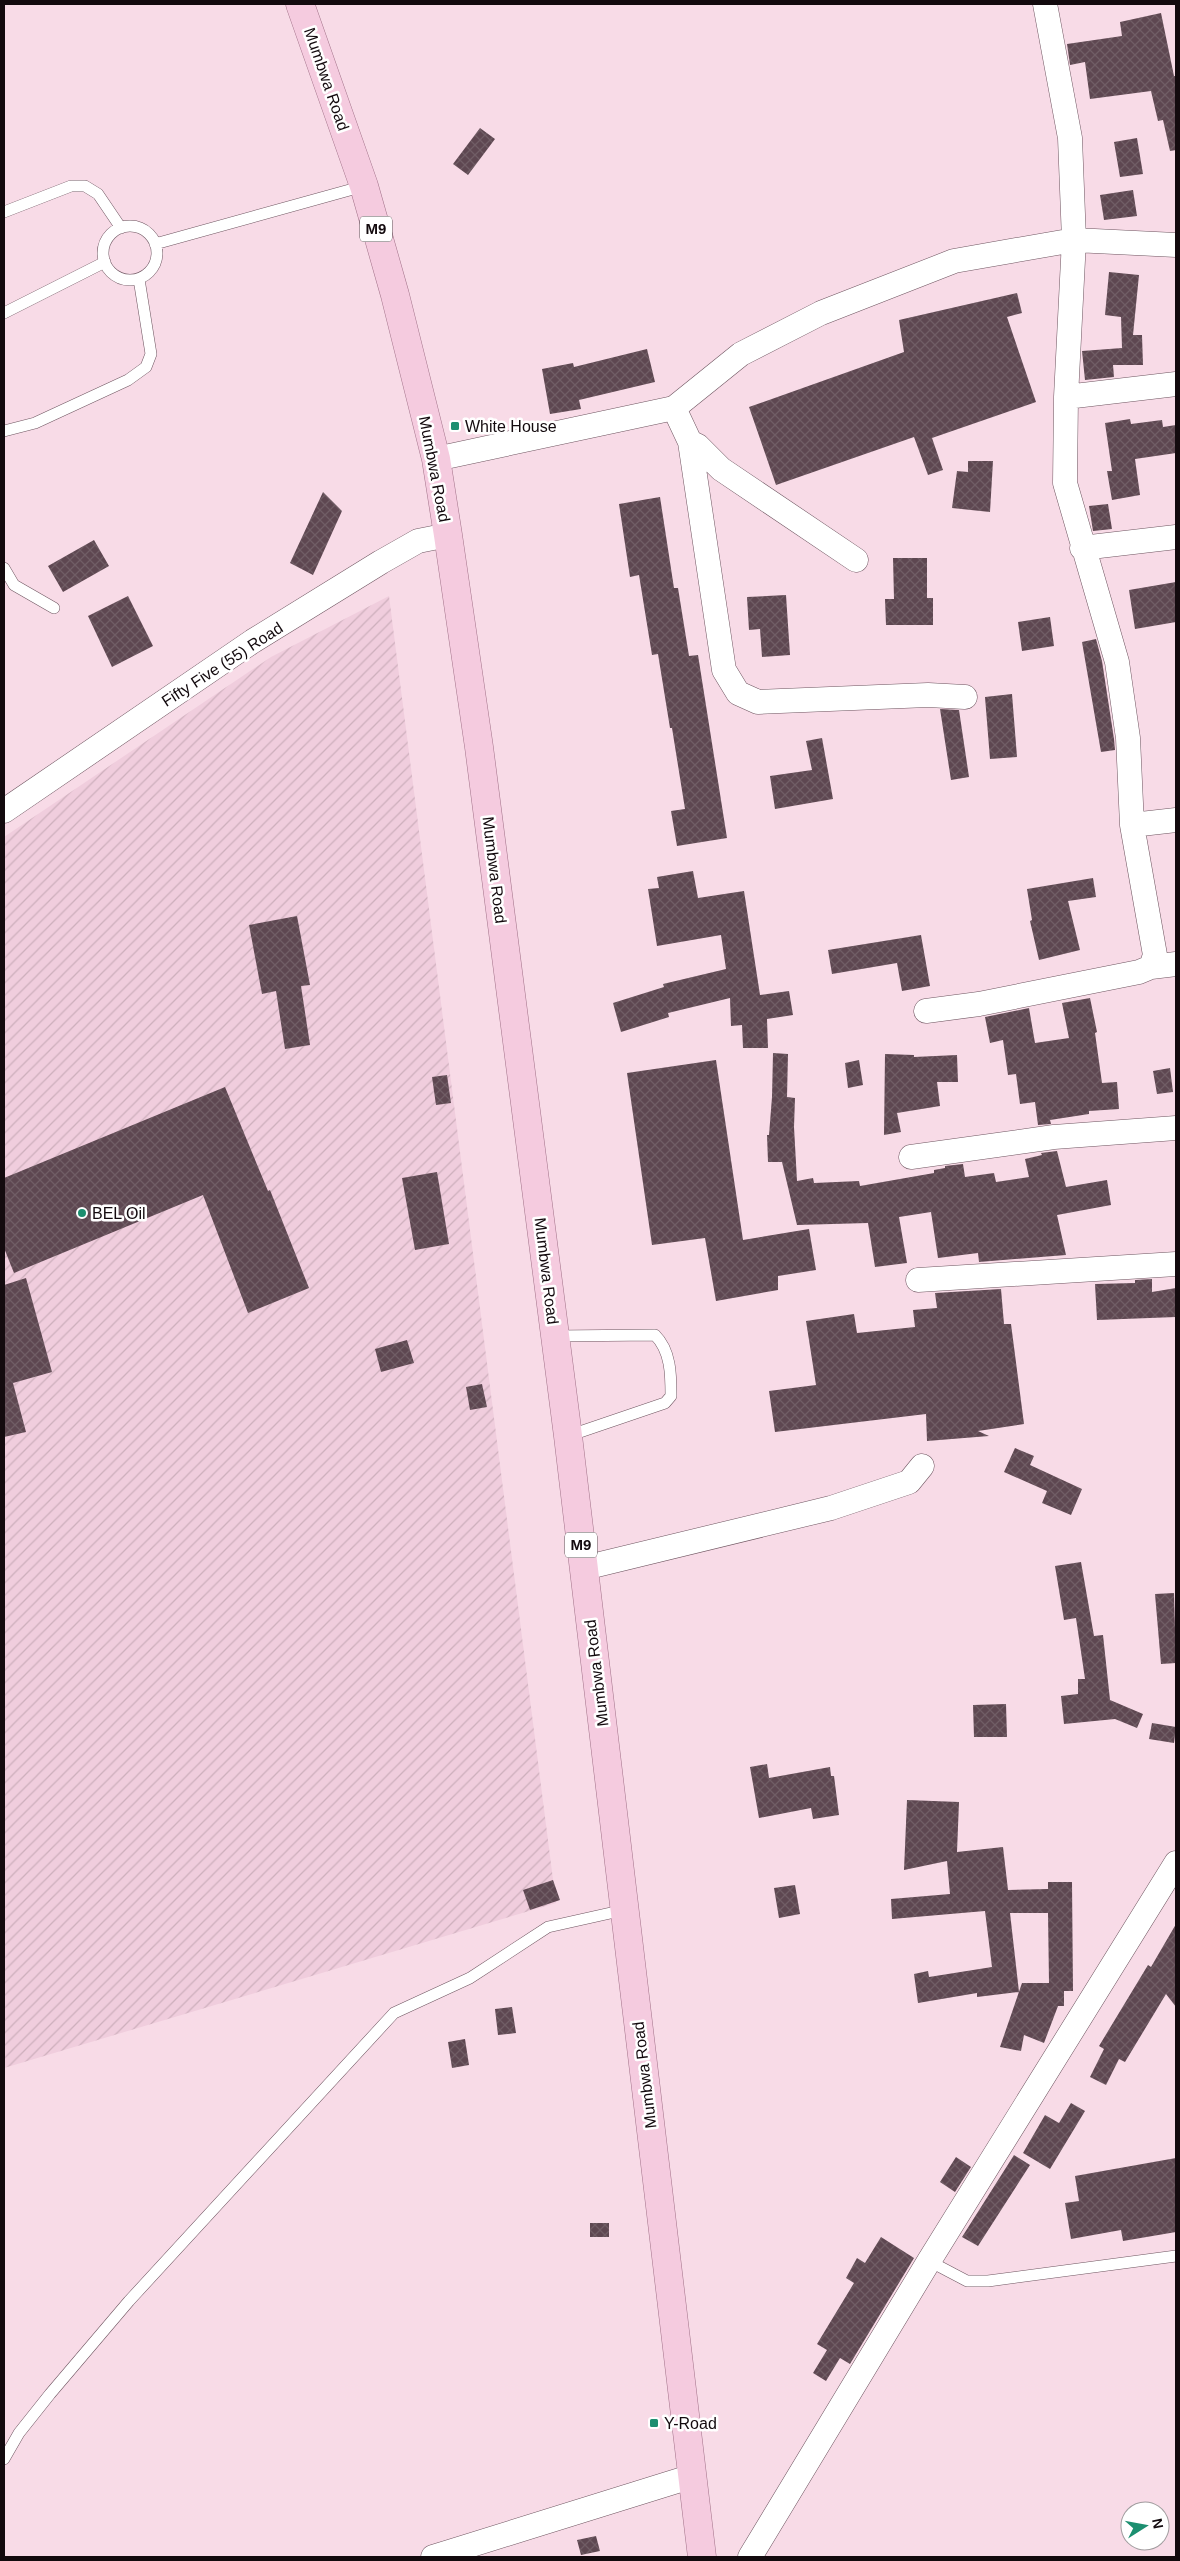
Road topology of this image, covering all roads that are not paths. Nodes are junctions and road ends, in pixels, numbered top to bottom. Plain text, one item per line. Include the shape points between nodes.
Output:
1 (300, 4) edge
2 (1045, 4) edge
3 (364, 186) junction
4 (4, 212) edge
5 (121, 228) junction
6 (1074, 240) junction
7 (156, 244) junction
8 (1176, 245) edge
9 (105, 262) junction
10 (139, 278) junction
11 (4, 312) edge
12 (1176, 384) edge
13 (1066, 397) junction
14 (674, 408) junction
15 (4, 431) edge
16 (690, 442) junction
17 (436, 459) junction
18 (448, 535) junction
19 (1176, 537) edge
20 (1082, 548) junction
21 (856, 560) dead end
22 (4, 568) edge
23 (54, 608) dead end
24 (965, 697) dead end
25 (4, 811) edge
26 (1176, 820) edge
27 (1132, 825) junction
28 (1176, 964) edge
29 (1151, 967) junction
30 (926, 1011) dead end
31 (1176, 1128) edge
32 (911, 1157) dead end
33 (1176, 1264) edge
34 (918, 1280) dead end
35 (555, 1336) junction
36 (568, 1436) junction
37 (922, 1466) dead end
38 (584, 1568) junction
39 (1176, 1862) edge
40 (624, 1910) junction
41 (1176, 2256) edge
42 (930, 2261) junction
43 (4, 2459) edge
44 (693, 2476) junction
45 (433, 2557) edge
46 (702, 2557) edge
47 (750, 2557) edge

1 - 3 main road, Mumbwa Road / M9
2 - 6 street via 1070,138
3 - 7 lane
3 - 17 main road, Mumbwa Road / M9
4 - 5 lane via 71,186 85,186 98,194
5 - 7 lane via 129,226 145,231
5 - 9 lane via 108,238 103,254
6 - 8 street
6 - 13 street
6 - 14 street via 954,261 822,313 740,354
7 - 10 lane via 152,268
9 - 10 lane via 122,279
9 - 11 lane
10 - 15 lane via 150,347 146,367 128,380 35,423
12 - 13 street
13 - 20 street via 1065,483
14 - 16 street
14 - 17 street
16 - 21 street via 721,469
16 - 24 street via 724,670 738,693 758,702 928,695
17 - 18 main road, Mumbwa Road / M9
18 - 25 street, Fifty Five (55) Road via 418,541 253,641
18 - 35 main road, Mumbwa Road / M9 via 479,747
19 - 20 street
20 - 27 street via 1117,662 1128,738
22 - 23 lane via 14,586
26 - 27 street
27 - 29 street via 1155,955
28 - 29 street
29 - 30 street via 988,1002
31 - 32 street via 1054,1137
33 - 34 street
35 - 36 main road, Mumbwa Road / M9
35 - 36 lane via 655,1335 664,1345 668,1358 671,1396 665,1403
36 - 38 main road, Mumbwa Road / M9
37 - 38 street via 910,1482 830,1508
38 - 40 main road, Mumbwa Road / M9
39 - 42 street
40 - 43 lane via 548,1927 470,1978 394,2013 129,2301 19,2433
40 - 44 main road, Mumbwa Road / M9
41 - 42 lane via 988,2281 967,2281
42 - 47 street
44 - 45 street
44 - 46 main road, Mumbwa Road / M9

